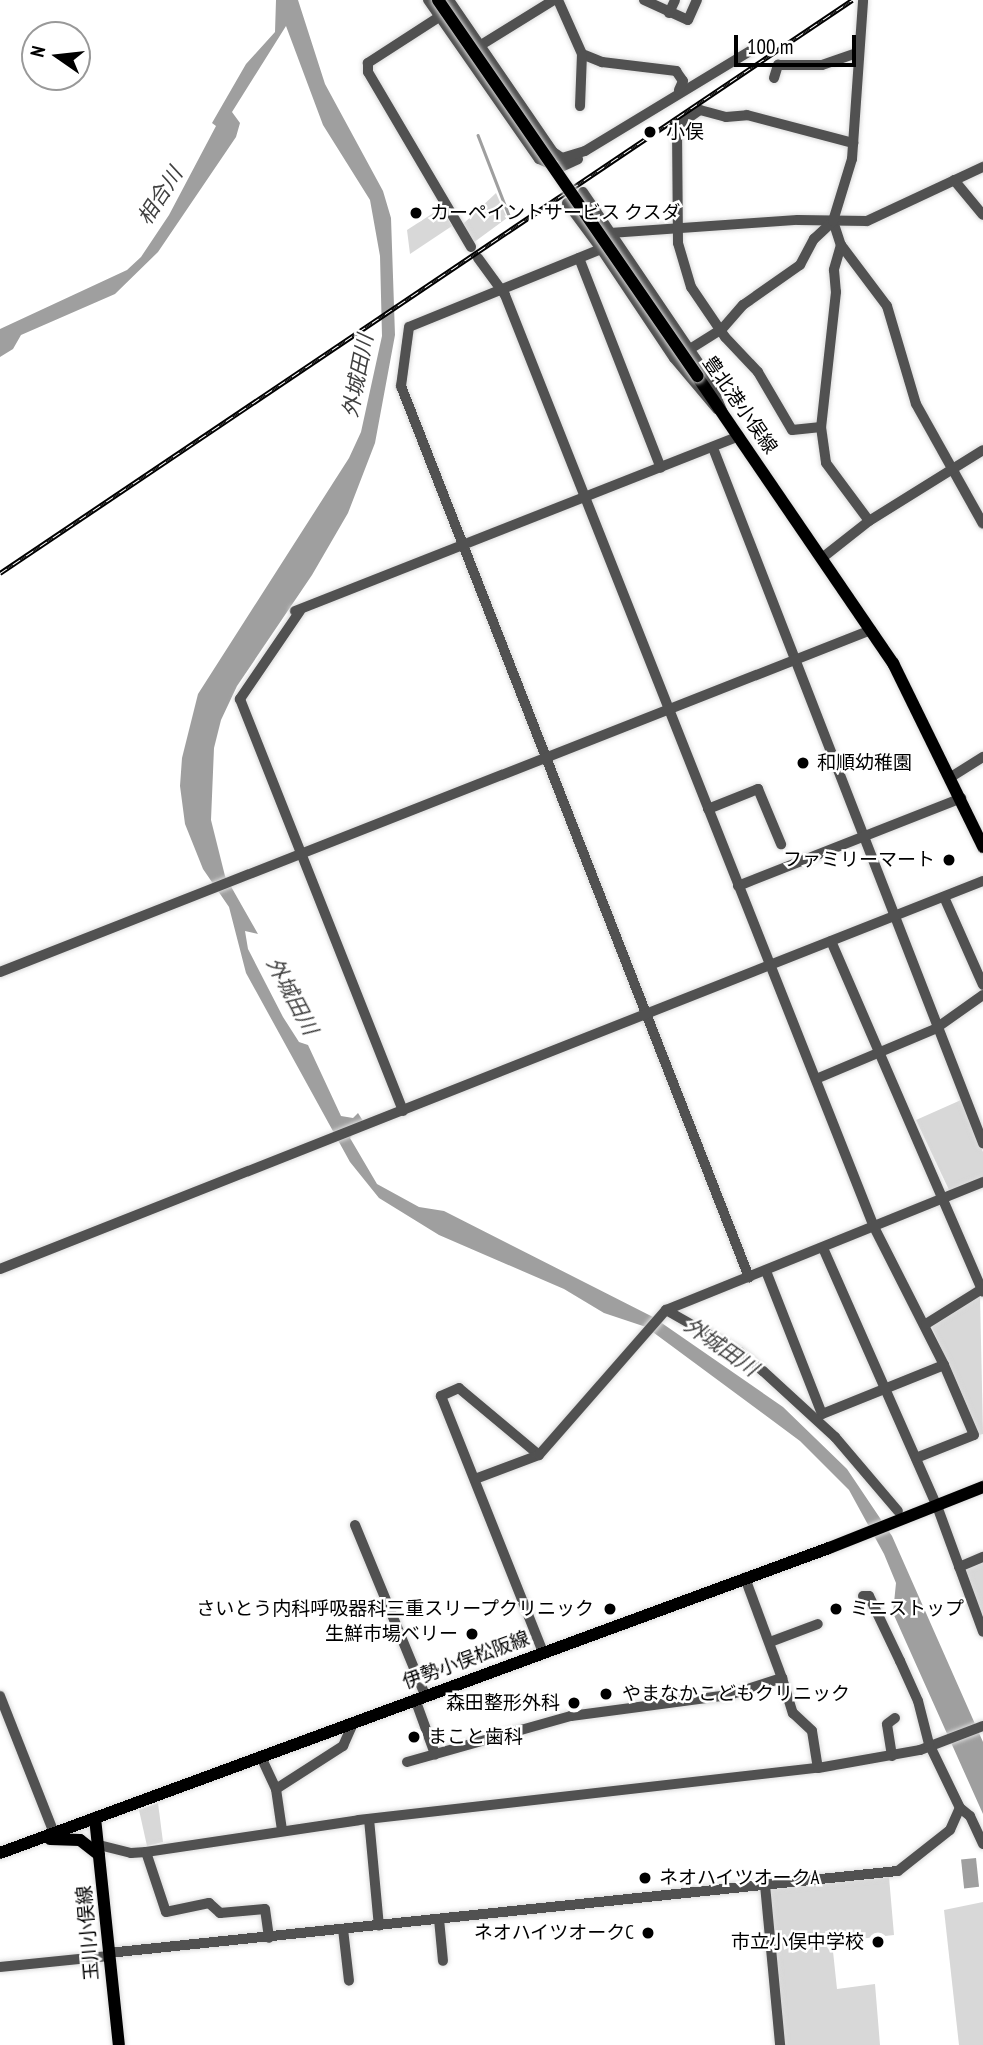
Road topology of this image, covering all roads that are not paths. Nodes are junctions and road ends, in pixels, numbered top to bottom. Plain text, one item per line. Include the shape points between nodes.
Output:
1 (428, 0) edge
2 (438, 0) edge
3 (449, 0) edge
4 (556, 0) edge
5 (644, 0) edge
6 (675, 0) edge
7 (697, 0) edge
8 (863, 0) edge
9 (669, 13) junction
10 (439, 17) junction
11 (481, 45) junction
12 (750, 51) dead end
13 (859, 51) junction
14 (582, 54) junction
15 (775, 78) dead end
16 (678, 90) junction
17 (513, 92) junction
18 (498, 102) junction
19 (580, 106) dead end
20 (853, 143) junction
21 (585, 151) junction
22 (982, 169) edge
23 (954, 180) junction
24 (583, 192) dead end
25 (567, 204) dead end
26 (983, 215) edge
27 (833, 221) junction
28 (677, 230) junction
29 (610, 233) junction
30 (841, 245) junction
31 (471, 247) dead end
32 (601, 249) junction
33 (478, 258) dead end
34 (579, 258) junction
35 (500, 288) junction
36 (722, 329) junction
37 (690, 349) junction
38 (722, 412) junction
39 (821, 427) junction
40 (739, 436) junction
41 (713, 448) junction
42 (983, 450) edge
43 (951, 467) junction
44 (661, 468) junction
45 (585, 498) junction
46 (869, 521) junction
47 (983, 524) edge
48 (464, 544) junction
49 (822, 558) junction
50 (872, 630) junction
51 (797, 659) junction
52 (667, 708) junction
53 (545, 755) junction
54 (983, 757) edge
55 (951, 777) junction
56 (961, 798) junction
57 (708, 809) junction
58 (868, 837) junction
59 (780, 844) dead end
60 (983, 848) edge
61 (300, 852) junction
62 (983, 881) edge
63 (738, 886) junction
64 (944, 897) junction
65 (897, 916) junction
66 (831, 941) junction
67 (771, 966) junction
68 (0, 971) edge
69 (983, 985) edge
70 (983, 995) edge
71 (647, 1013) junction
72 (935, 1029) junction
73 (880, 1053) junction
74 (816, 1079) junction
75 (403, 1111) junction
76 (983, 1143) edge
77 (983, 1182) edge
78 (945, 1199) junction
79 (874, 1227) junction
80 (823, 1248) junction
81 (0, 1269) edge
82 (766, 1270) junction
83 (749, 1277) junction
84 (982, 1290) edge
85 (665, 1311) junction
86 (926, 1324) junction
87 (944, 1365) junction
88 (885, 1389) junction
89 (819, 1417) junction
90 (539, 1455) junction
91 (916, 1458) junction
92 (475, 1479) junction
93 (983, 1487) edge
94 (937, 1506) junction
95 (900, 1515) junction
96 (355, 1525) dead end
97 (983, 1558) edge
98 (959, 1567) junction
99 (746, 1578) junction
100 (863, 1596) dead end
101 (818, 1623) dead end
102 (983, 1632) edge
103 (770, 1642) junction
104 (543, 1652) junction
105 (782, 1678) junction
106 (0, 1696) edge
107 (420, 1697) junction
108 (895, 1718) dead end
109 (353, 1724) junction
110 (983, 1726) edge
111 (934, 1747) junction
112 (435, 1754) junction
113 (892, 1756) junction
114 (261, 1757) junction
115 (407, 1762) dead end
116 (818, 1768) junction
117 (276, 1789) junction
118 (960, 1808) junction
119 (95, 1818) junction
120 (369, 1819) junction
121 (282, 1829) junction
122 (54, 1833) junction
123 (39, 1840) junction
124 (983, 1844) edge
125 (99, 1845) junction
126 (146, 1852) junction
127 (0, 1853) edge
128 (100, 1859) junction
129 (765, 1885) junction
130 (439, 1919) junction
131 (379, 1926) junction
132 (343, 1929) junction
133 (269, 1938) junction
134 (108, 1955) junction
135 (443, 1961) dead end
136 (0, 1967) edge
137 (349, 1981) dead end
138 (118, 2045) edge
139 (780, 2045) edge

1 - 10 street
2 - 38 main road, 豊北港小俣線, bridge
3 - 11 street
4 - 11 street
4 - 14 street
5 - 9 street
6 - 9 street
7 - 9 street via 688,20
8 - 13 street
10 - 18 street
10 - 31 street via 368,63 368,72
11 - 17 street
12 - 16 street
13 - 15 street via 822,65 778,65
13 - 20 street
14 - 16 street via 602,62 676,71 683,81
14 - 19 street
16 - 21 street
17 - 18 street
17 - 21 street via 555,155 569,158
18 - 21 street via 545,164 565,166
20 - 27 street via 850,171
20 - 28 street via 747,115 726,117 700,110 677,126
22 - 23 street
23 - 26 street
23 - 27 street via 867,221
24 - 29 street
25 - 32 street
27 - 28 street
27 - 30 street
27 - 36 street via 814,239 800,265 743,305
28 - 29 street
28 - 36 street via 691,287
29 - 32 street
29 - 37 street
30 - 39 street via 834,270 836,292
30 - 43 street via 887,306 916,404
32 - 34 street
32 - 38 street via 700,394
33 - 35 street
34 - 35 street
34 - 44 street
35 - 45 street
35 - 48 street via 409,327 406,333 401,386
36 - 37 street
36 - 39 street via 758,372 792,430
37 - 38 street via 718,391
38 - 40 main road, 豊北港小俣線
39 - 46 street via 826,463
40 - 41 street
40 - 49 main road, 豊北港小俣線
41 - 44 street
41 - 51 street
42 - 43 street
43 - 46 street
43 - 47 street
44 - 45 street
45 - 48 street
45 - 52 street
46 - 49 street
48 - 53 street
48 - 61 street via 297,611 240,699
49 - 50 main road, 豊北港小俣線
50 - 51 street
50 - 55 main road, 豊北港小俣線
51 - 52 street
51 - 58 street
52 - 53 street
52 - 57 street
53 - 61 street
53 - 71 street
54 - 55 street
55 - 56 main road, 豊北港小俣線
56 - 58 street
56 - 60 main road, 豊北港小俣線
57 - 59 street via 758,789
57 - 63 street
58 - 63 street
58 - 65 street
61 - 68 street
61 - 75 street
62 - 64 street
63 - 67 street
64 - 65 street
64 - 69 street
65 - 66 street
65 - 72 street
66 - 67 street
66 - 73 street
67 - 71 street
67 - 74 street
70 - 72 street
71 - 75 street
71 - 83 street
72 - 73 street
72 - 76 street
73 - 74 street
73 - 78 street
74 - 79 street
75 - 81 street
77 - 78 street
78 - 79 street
78 - 84 street
79 - 80 street
79 - 86 street
80 - 82 street
80 - 88 street
82 - 83 street
82 - 89 street
83 - 85 street
84 - 86 street
85 - 89 street via 740,1352
85 - 90 street
86 - 87 street
87 - 88 street
87 - 91 street via 974,1435
88 - 89 street
88 - 91 street
89 - 95 street
90 - 92 street
90 - 92 street via 460,1388 441,1396
91 - 94 street
92 - 104 street
93 - 94 main road, 伊勢小俣松阪線
94 - 95 main road, 伊勢小俣松阪線
94 - 98 street
95 - 99 main road, 伊勢小俣松阪線 via 845,1542
96 - 107 street
97 - 98 street
98 - 102 street
99 - 103 street
99 - 104 main road, 伊勢小俣松阪線
100 - 111 street via 869,1596 909,1681
101 - 103 street
103 - 105 street
104 - 107 main road, 伊勢小俣松阪線
105 - 112 street via 729,1695 571,1716
105 - 116 street via 793,1713 812,1731
106 - 122 street
107 - 109 main road, 伊勢小俣松阪線
107 - 112 street
108 - 113 street via 887,1724
109 - 114 main road, 伊勢小俣松阪線
109 - 117 street via 344,1746
110 - 111 street
111 - 113 street
111 - 118 street
112 - 115 street
113 - 116 street
114 - 117 street
114 - 119 main road, 伊勢小俣松阪線
116 - 120 street
117 - 121 street
118 - 124 street via 970,1816
118 - 129 street via 950,1829 898,1871
119 - 122 main road, 伊勢小俣松阪線
119 - 125 main road, 玉川小俣線
120 - 121 street
120 - 131 street
121 - 126 street
122 - 123 main road, 伊勢小俣松阪線
123 - 127 main road, 伊勢小俣松阪線
123 - 128 main road via 80,1840 94,1847
125 - 126 street
125 - 128 main road, 玉川小俣線
126 - 133 street via 166,1912 209,1903 220,1913 265,1909
128 - 134 main road, 玉川小俣線
129 - 130 street
129 - 139 street
130 - 131 street
130 - 135 street
131 - 132 street
132 - 133 street
132 - 137 street
133 - 134 street
134 - 136 street
134 - 138 main road, 玉川小俣線

